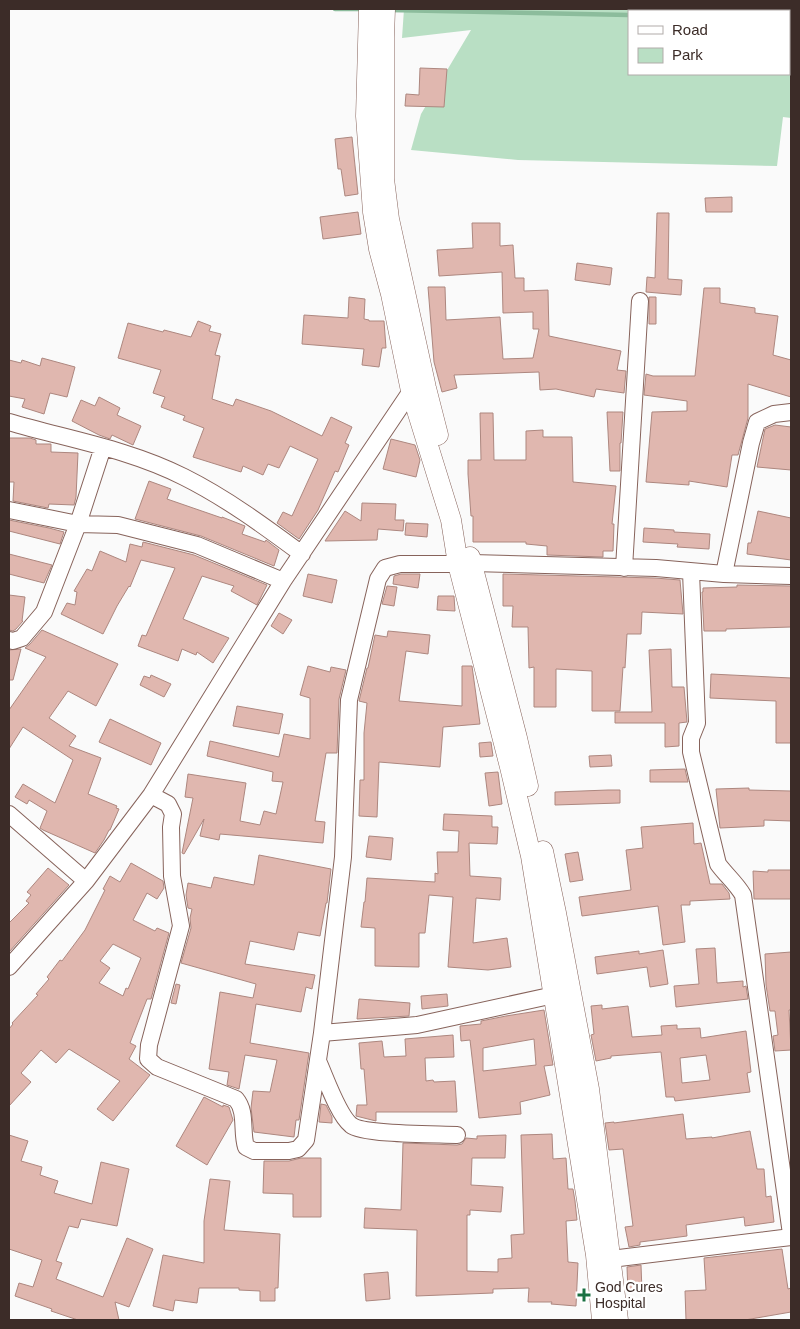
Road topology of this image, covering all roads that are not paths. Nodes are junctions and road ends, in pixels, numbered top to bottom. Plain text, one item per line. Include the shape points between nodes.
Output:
1 (369, 9) edge
2 (386, 9) edge
3 (376, 37) junction
4 (640, 301) dead end
5 (411, 391) junction
6 (791, 412) edge
7 (9, 422) edge
8 (103, 447) junction
9 (9, 510) edge
10 (78, 524) junction
11 (302, 554) junction
12 (465, 563) junction
13 (624, 568) junction
14 (690, 572) junction
15 (724, 574) junction
16 (791, 576) edge
17 (283, 581) junction
18 (9, 640) edge
19 (150, 796) junction
20 (9, 814) edge
21 (86, 881) junction
22 (9, 967) edge
23 (554, 996) junction
24 (322, 1033) junction
25 (318, 1060) junction
26 (457, 1135) dead end
27 (791, 1236) edge
28 (611, 1259) junction
29 (602, 1320) edge
30 (618, 1320) edge

1 - 3 main road
2 - 3 main road
3 - 5 main road via 366,116 373,212
3 - 12 main road via 389,219
4 - 13 street
5 - 11 street
5 - 12 main road
6 - 15 street via 774,414 757,422
7 - 8 street
8 - 10 street
8 - 11 street via 183,476 244,512
9 - 10 street
10 - 17 street via 118,525 197,545
10 - 18 street via 44,612 22,638
11 - 17 street
12 - 13 street
12 - 23 main road via 529,847
12 - 24 street via 400,564 385,568 378,579 349,700 343,857
12 - 28 main road via 517,738 556,913 589,1089
13 - 14 street
14 - 15 street
14 - 27 street via 697,723 691,738 691,752 718,864 743,894
15 - 16 street
17 - 19 street
19 - 21 street
19 - 25 street via 168,804 173,814 172,876 181,926 148,1059 157,1067 236,1099 243,1112 246,1147 254,1151 289,1151 306,1140
20 - 21 street
21 - 22 street
23 - 24 street via 417,1026
23 - 29 main road via 596,1255
24 - 25 street
25 - 26 street via 344,1117 352,1126 369,1131
27 - 28 street
28 - 30 main road

